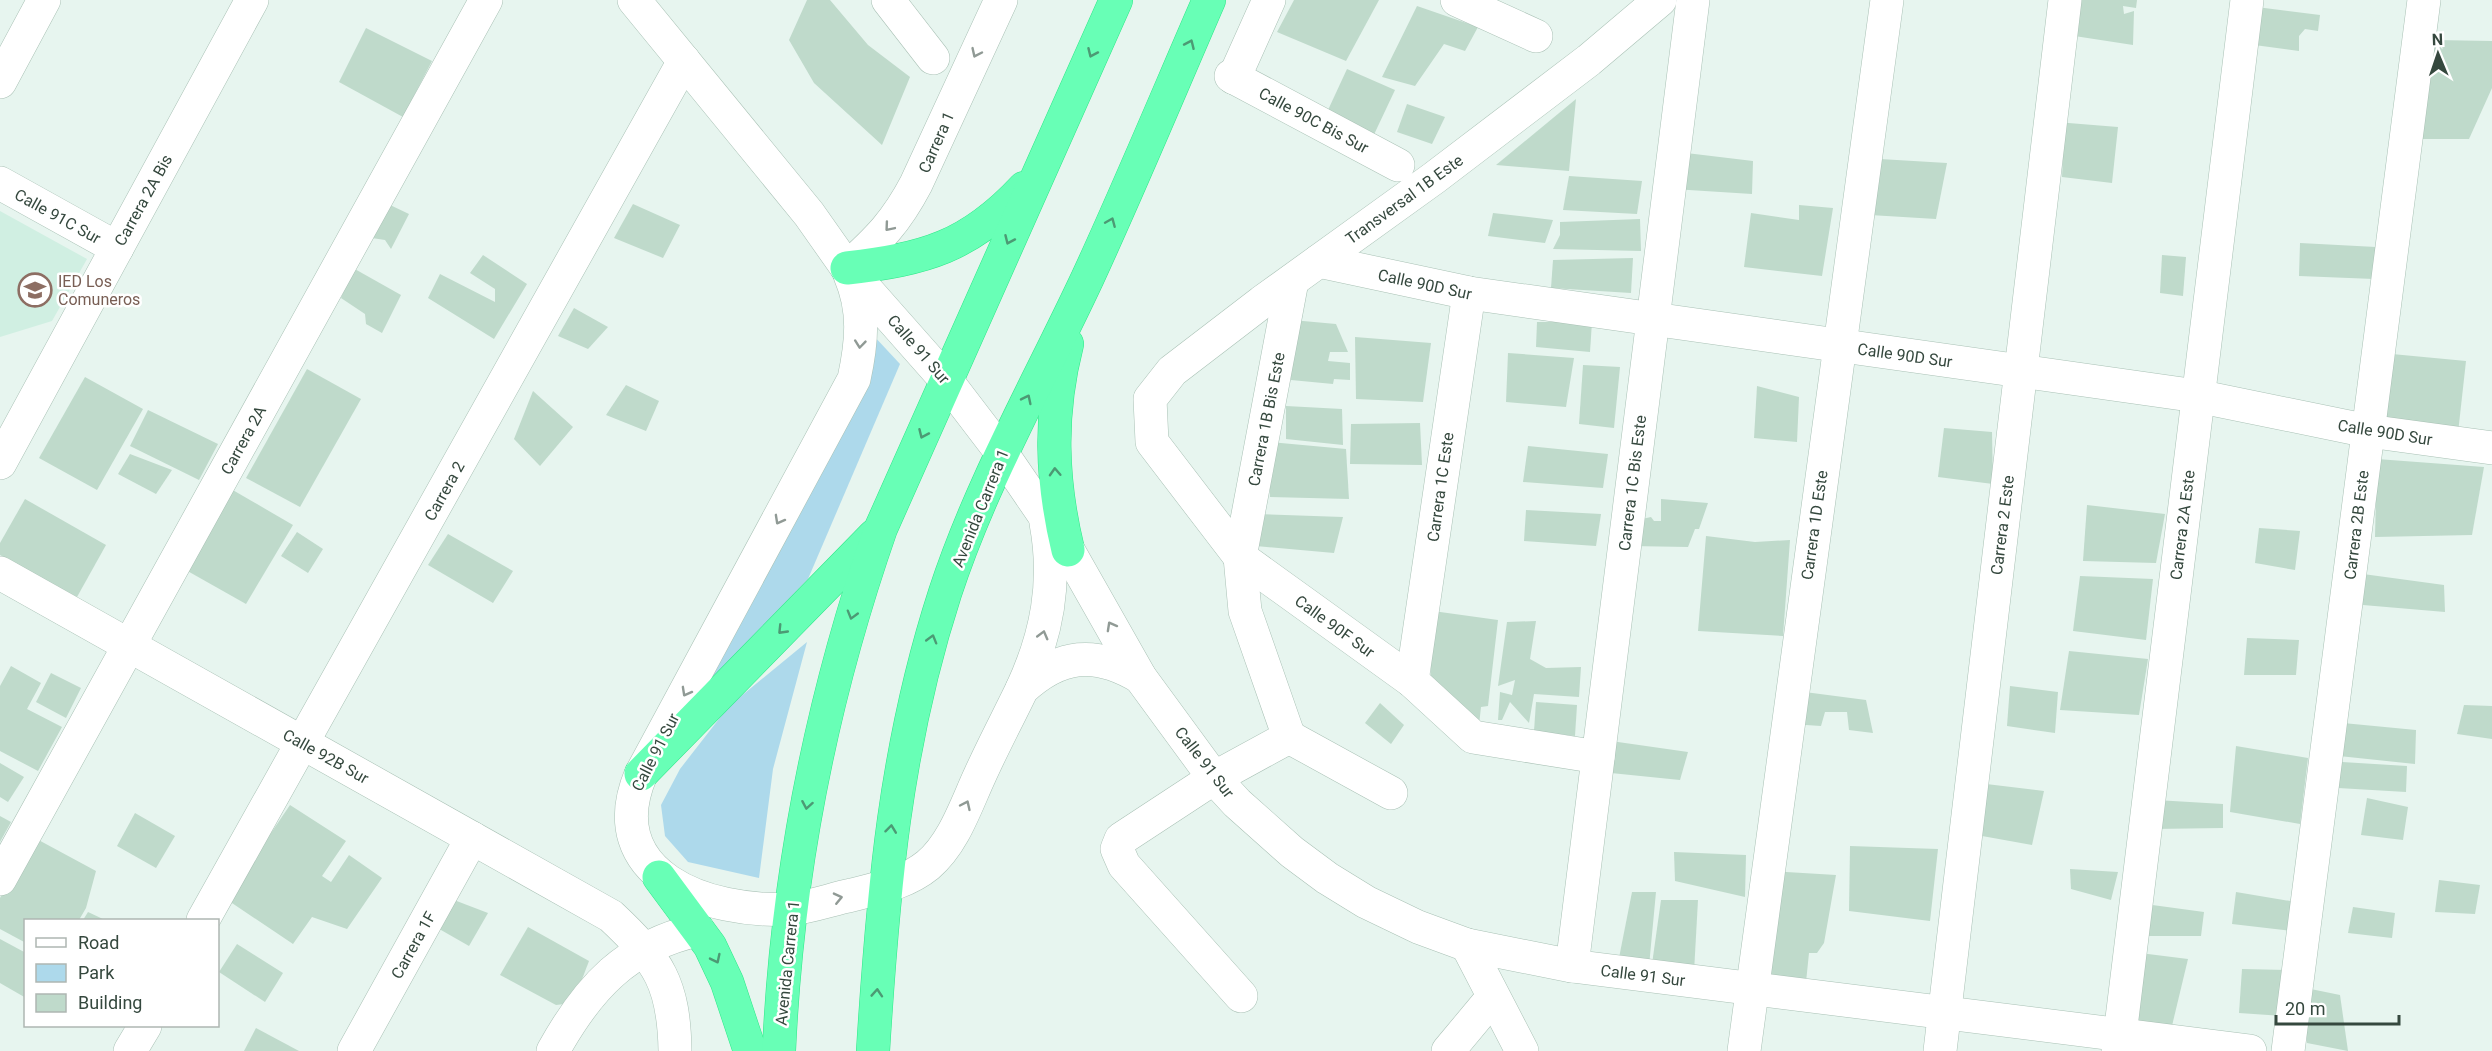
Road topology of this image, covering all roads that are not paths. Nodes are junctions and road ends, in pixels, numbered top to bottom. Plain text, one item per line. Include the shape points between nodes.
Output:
1 (44, 0) edge
2 (252, 0) edge
3 (486, 0) edge
4 (634, 0) edge
5 (888, 0) edge
6 (1001, 0) edge
7 (1116, 0) edge
8 (1209, 0) edge
9 (1269, 0) edge
10 (1457, 0) edge
11 (1660, 0) edge
12 (1693, 0) edge
13 (1887, 0) edge
14 (2065, 0) edge
15 (2247, 0) edge
16 (2424, 0) edge
17 (1536, 36) dead end
18 (933, 58) dead end
19 (684, 61) junction
20 (0, 82) edge
21 (1050, 148) junction
22 (1398, 165) dead end
23 (0, 183) edge
24 (117, 248) junction
25 (1319, 261) junction
26 (847, 268) junction
27 (1088, 276) junction
28 (1292, 280) junction
29 (1469, 293) junction
30 (1651, 319) junction
31 (1838, 345) junction
32 (2019, 371) junction
33 (946, 380) junction
34 (2197, 396) junction
35 (1150, 399) joint
36 (2368, 431) junction
37 (2492, 448) edge
38 (1001, 452) junction
39 (0, 463) edge
40 (1044, 513) junction
41 (881, 528) junction
42 (1068, 550) junction
43 (1240, 558) junction
44 (0, 573) edge
45 (129, 645) junction
46 (1140, 677) junction
47 (1412, 681) junction
48 (1022, 689) junction
49 (1289, 737) junction
50 (303, 743) junction
51 (1598, 757) junction
52 (641, 774) junction
53 (1214, 778) junction
54 (1391, 793) dead end
55 (472, 838) junction
56 (659, 877) junction
57 (0, 879) edge
58 (884, 887) junction
59 (792, 909) junction
60 (204, 919) edge
61 (698, 930) junction
62 (1467, 945) junction
63 (644, 949) junction
64 (1572, 966) junction
65 (1752, 988) junction
66 (1241, 996) dead end
67 (1493, 997) junction
68 (1946, 1012) junction
69 (144, 1027) edge
70 (2119, 1043) edge
71 (130, 1051) edge
72 (354, 1051) edge
73 (553, 1051) edge
74 (675, 1051) edge
75 (750, 1051) edge
76 (779, 1051) edge
77 (873, 1051) edge
78 (1448, 1051) edge
79 (1522, 1051) edge
80 (1744, 1051) edge
81 (1940, 1051) edge
82 (2250, 1051) edge
83 (2288, 1051) edge

1 - 20 street
2 - 24 street, Carrera 2A Bis
3 - 45 street, Carrera 2A
4 - 19 street, Calle 91 Sur
5 - 18 street
6 -> 26 street, Carrera 1 via 901,212
7 -> 21 highway, Avenida Carrera 1
27 -> 8 highway, Avenida Carrera 1
9 - 22 street, Calle 90C Bis Sur via 1232,77
10 - 17 street
11 - 25 street, Transversal 1B Este via 1561,81
12 - 30 street, Carrera 1C Bis Este
13 - 31 street, Carrera 1D Este
14 - 32 street, Carrera 2 Este
15 - 34 street, Carrera 2A Este
16 - 36 street, Carrera 2B Este
19 - 26 street, Calle 91 Sur via 809,214
19 - 50 street, Carrera 2
21 - 26 highway via 1028,183 1001,213 967,237 930,254
21 -> 33 highway, Avenida Carrera 1
23 - 24 street, Calle 91C Sur
24 - 39 street, Carrera 2A Bis
25 - 28 street, Transversal 1B Este
25 - 29 street, Calle 90D Sur
26 - 33 street, Calle 91 Sur
26 -> 52 street, Calle 91 Sur via 858,294 862,326 854,379
38 -> 27 highway, Avenida Carrera 1
42 -> 27 highway via 1056,503 1056,410 1062,365
28 - 35 street, Transversal 1B Este via 1172,371
28 - 43 street, Carrera 1B Bis Este
29 - 30 street, Calle 90D Sur
29 - 47 street, Carrera 1C Este
30 - 31 street, Calle 90D Sur
30 - 51 street, Carrera 1C Bis Este
31 - 32 street, Calle 90D Sur
31 - 65 street, Carrera 1D Este
32 - 34 street, Calle 90D Sur
32 - 68 street, Carrera 2 Este
33 - 38 street, Calle 91 Sur
33 -> 41 highway, Avenida Carrera 1
34 - 36 street, Calle 90D Sur
34 - 70 street, Carrera 2A Este
35 - 43 street, Calle 90F Sur via 1152,442
36 - 37 street, Calle 90D Sur
36 - 83 street, Carrera 2B Este
38 - 40 street, Calle 91 Sur
58 -> 38 highway, Avenida Carrera 1 via 906,738 924,664 946,592
40 - 42 street, Calle 91 Sur
48 -> 40 street via 1044,633 1050,603 1050,542
41 -> 52 highway
41 -> 59 highway, Avenida Carrera 1 via 855,602 818,743
46 -> 42 street, Calle 91 Sur
43 - 47 street, Calle 90F Sur
43 - 49 street, Carrera 1B Bis Este via 1245,611
44 - 45 street, Calle 92B Sur
45 - 50 street, Calle 92B Sur
45 - 57 street, Carrera 2A
46 - 48 street, Calle 91 Sur via 1121,666 1078,659 1057,664
46 - 53 street, Calle 91 Sur
47 - 51 street, Calle 90F Sur via 1473,737
58 -> 48 street, Calle 91 Sur via 929,865 949,841
49 - 53 street
49 - 54 street
50 - 55 street, Calle 92B Sur
50 - 60 street, Carrera 2
51 - 64 street, Carrera 1C Bis Este
52 - 56 street, Calle 91 Sur via 632,796 630,819 641,856
53 - 62 street, Calle 91 Sur via 1292,852 1327,878 1418,927
53 - 66 street via 1121,839 1117,849 1124,865
55 - 63 street, Calle 92B Sur via 611,916
55 - 72 street, Carrera 1F
56 - 59 street, Calle 91 Sur via 683,890 736,906
56 - 61 highway
59 -> 58 street, Calle 91 Sur
77 -> 58 highway, Avenida Carrera 1
59 - 76 highway, Avenida Carrera 1
61 - 63 street
61 -> 75 highway via 728,982
62 - 64 street, Calle 91 Sur
62 - 67 street
63 - 73 street via 623,963 575,1011
63 - 74 street via 661,971 670,999
64 - 65 street, Calle 91 Sur
65 - 68 street, Calle 91 Sur
65 - 80 street, Carrera 1D Este
67 - 78 street
67 - 79 street
68 - 70 street, Calle 91 Sur
68 - 81 street, Carrera 2 Este
69 - 71 street
70 - 82 street, Calle 91 Sur

